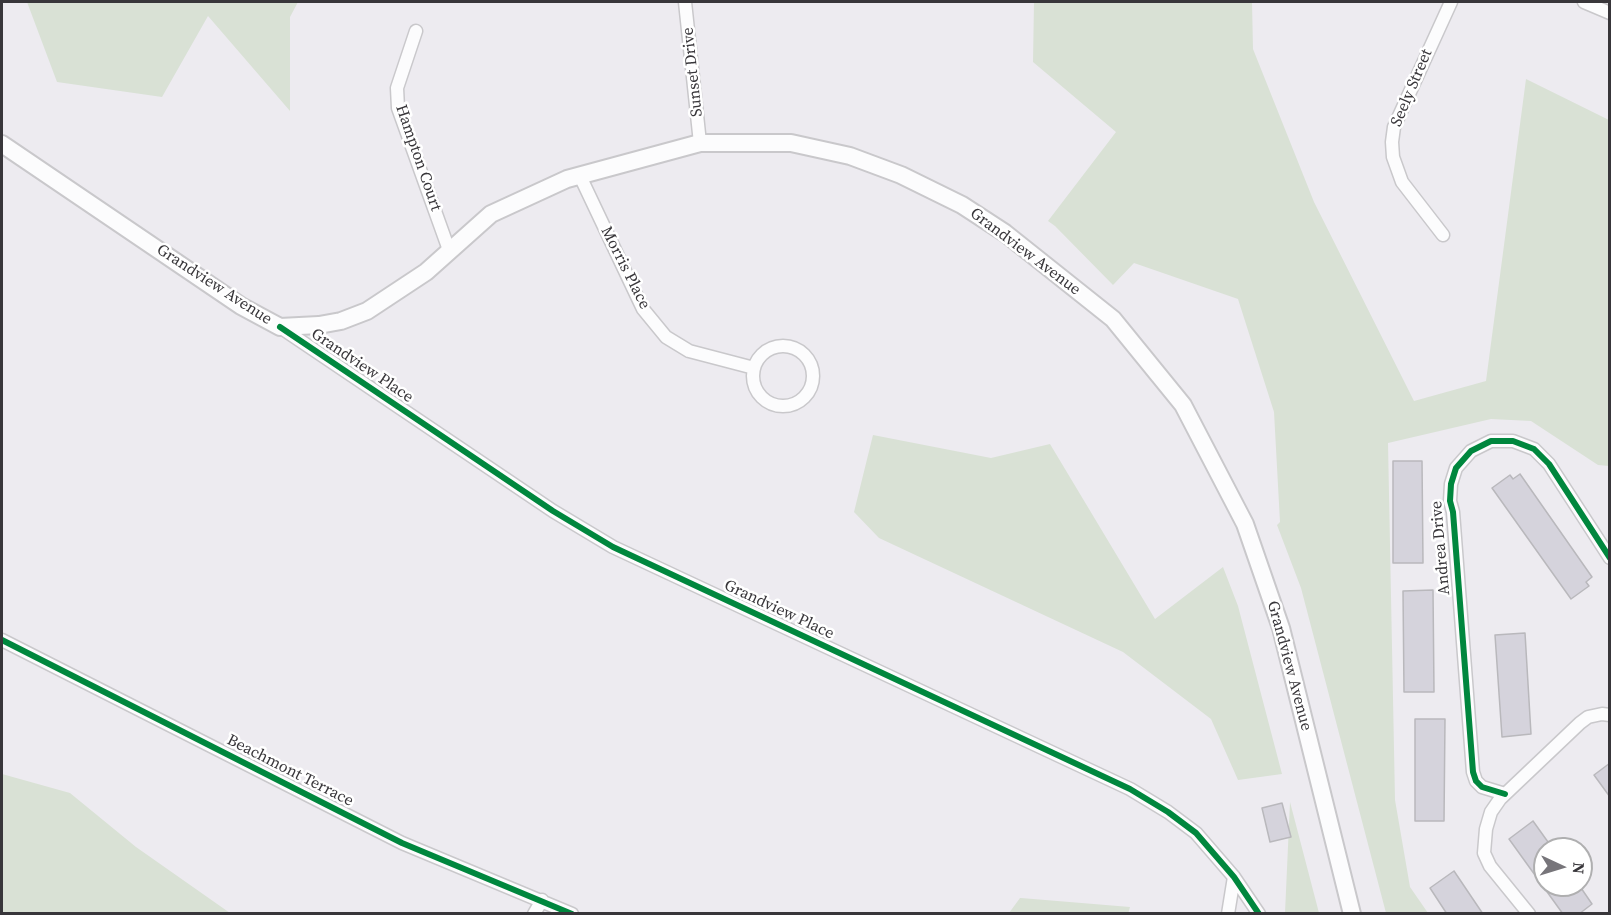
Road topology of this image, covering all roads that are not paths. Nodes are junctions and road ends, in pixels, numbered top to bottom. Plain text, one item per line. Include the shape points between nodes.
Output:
1 (686, 2) edge
2 (1450, 2) edge
3 (1584, 2) edge
4 (1610, 14) edge
5 (416, 31) dead end
6 (700, 143) junction
7 (2, 144) edge
8 (579, 176) junction
9 (1443, 235) dead end
10 (449, 250) junction
11 (280, 327) junction
12 (754, 368) junction
13 (1610, 558) edge
14 (2, 640) edge
15 (1610, 715) edge
16 (1505, 794) junction
17 (1234, 877) junction
18 (542, 900) junction
19 (534, 914) edge
20 (572, 914) edge
21 (1228, 914) edge
22 (1259, 914) edge
23 (1352, 914) edge
24 (1529, 914) edge

1 - 6 street, Sunset Drive
2 - 9 street, Seely Street via 1394,127 1392,142 1402,182
3 - 4 street
5 - 10 street, Hampton Court via 397,88 398,108
6 - 8 main road, Grandview Avenue
6 - 23 main road, Grandview Avenue via 790,143 850,156 902,175 962,205 1005,233 1113,319 1183,405 1245,524 1281,628
7 - 11 main road, Grandview Avenue via 241,306
8 - 10 main road, Grandview Avenue via 491,214
8 - 12 street, Morris Place via 643,309 666,337 689,351
10 - 11 main road, Grandview Avenue via 426,272 367,311 341,321
11 - 17 street, Grandview Place via 552,511 613,547 1130,789 1196,833
12 - 12 street via 756,389 769,402 790,405 811,387 811,366 800,351 791,347 772,347
13 - 16 street, Andrea Drive via 1549,464 1534,449 1513,441 1491,441 1471,451 1456,468 1450,501 1470,753 1476,782
14 - 18 street, Beachmont Terrace via 402,843
15 - 16 street via 1588,717
16 - 24 street via 1491,812 1484,853
17 - 21 street
17 - 22 street, Grandview Place
18 - 19 street
18 - 20 street, Beachmont Terrace

